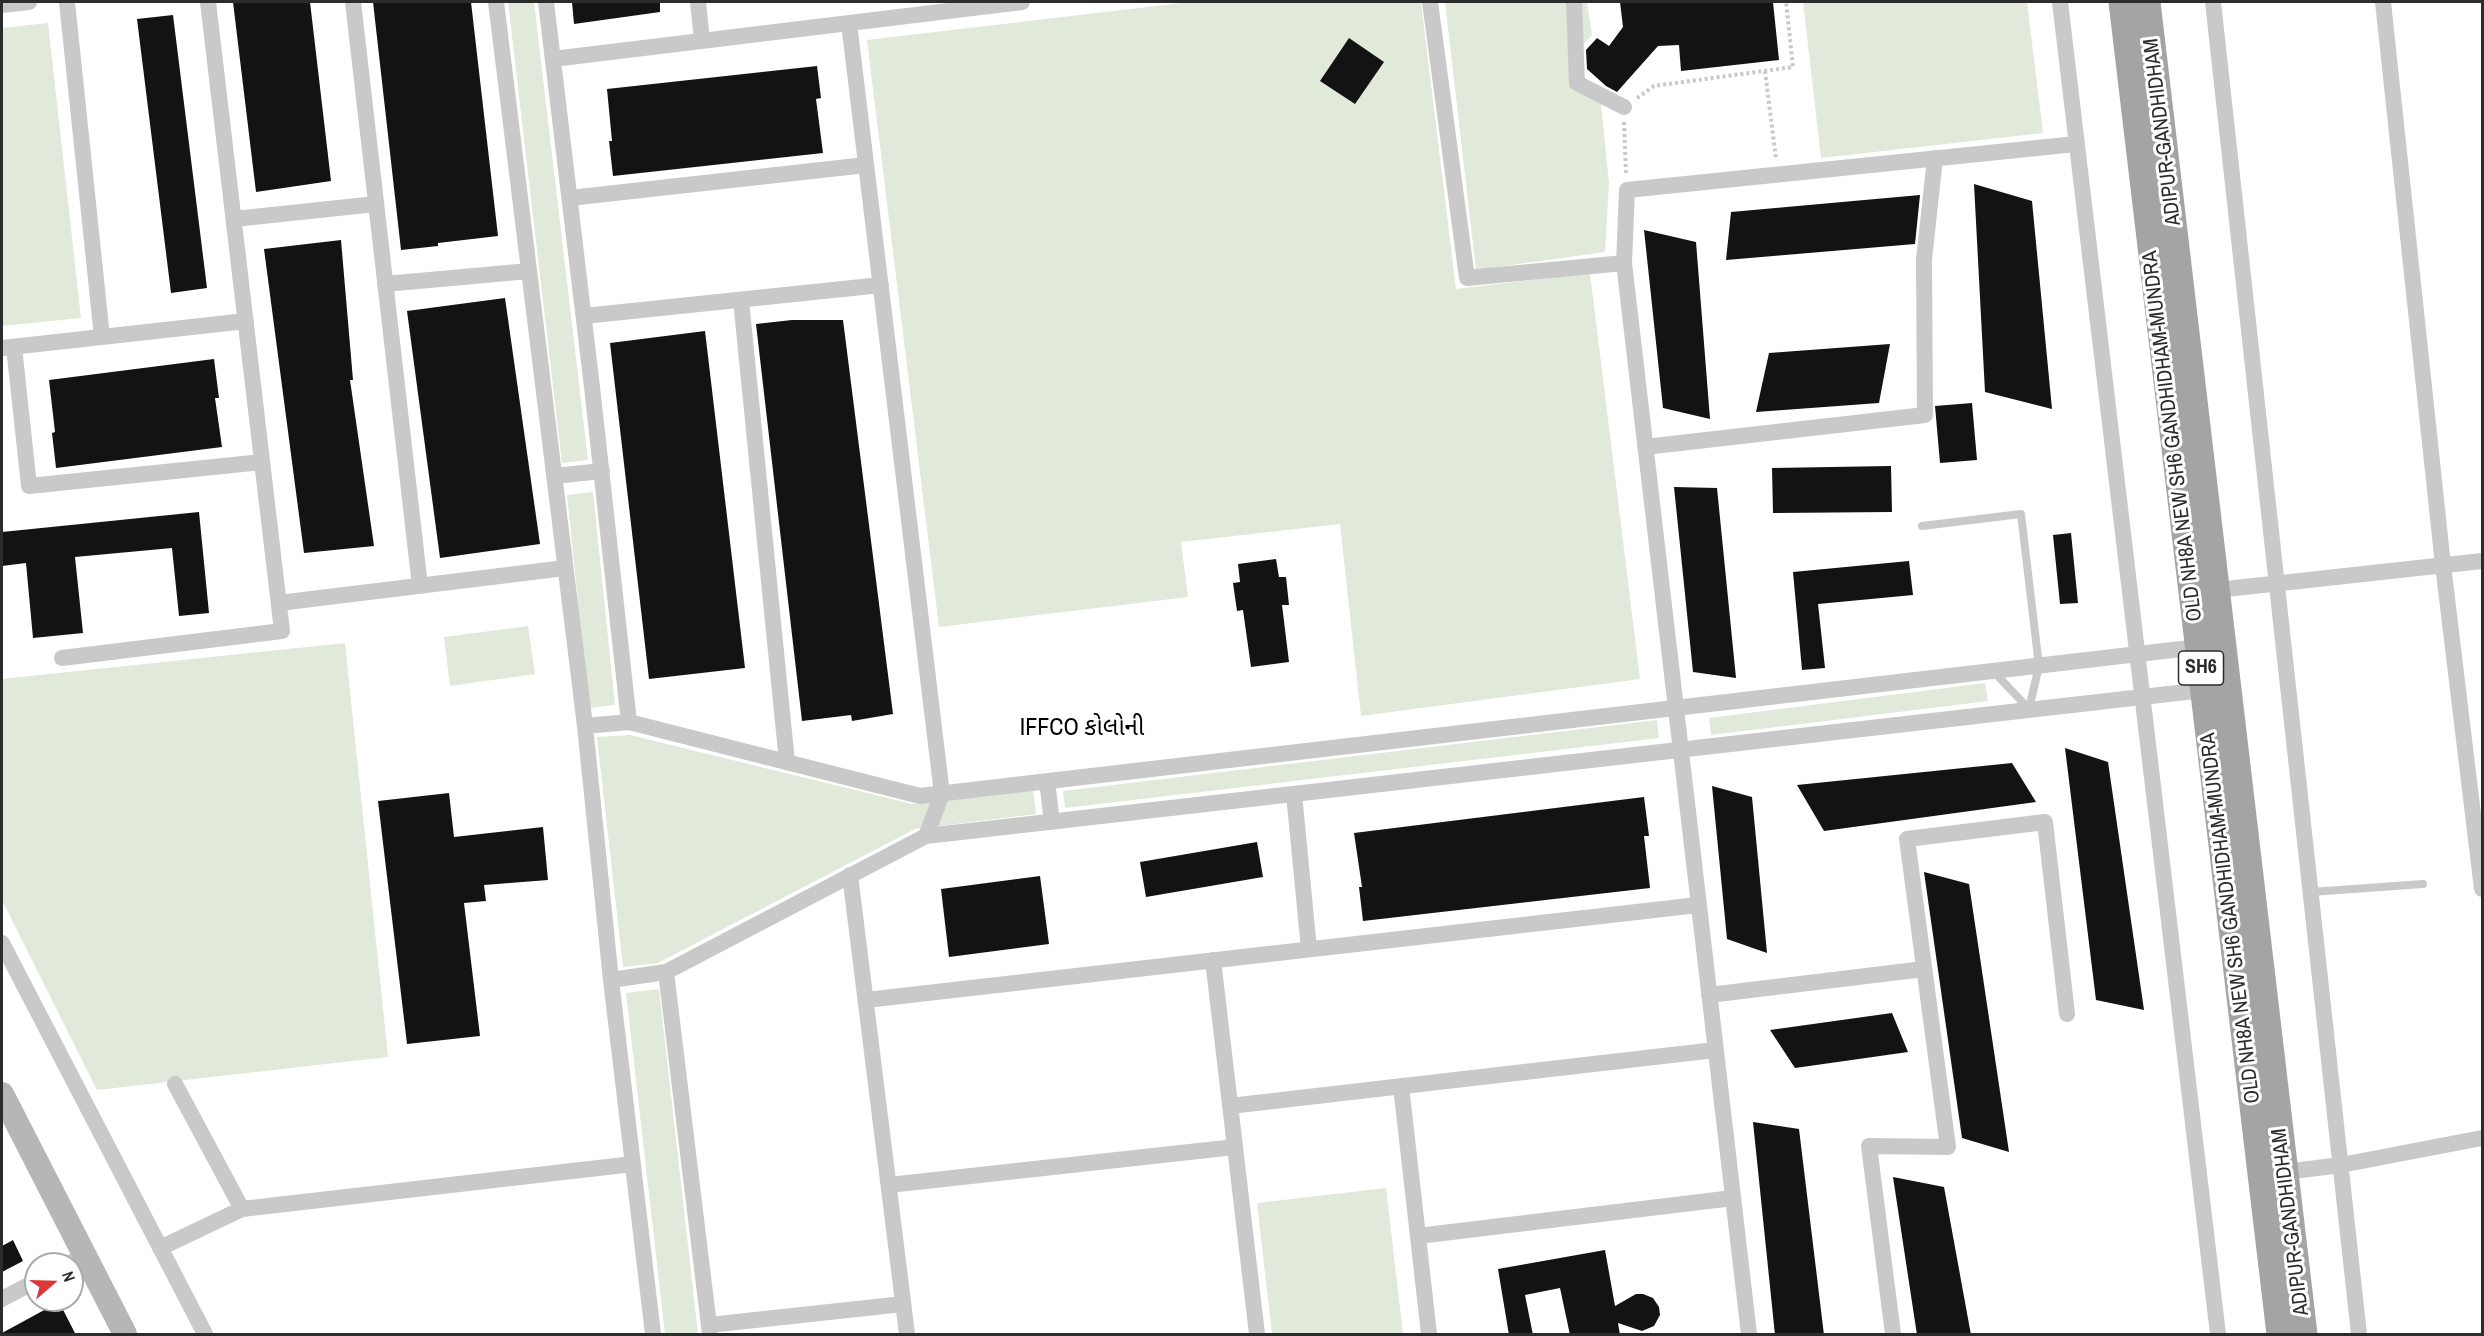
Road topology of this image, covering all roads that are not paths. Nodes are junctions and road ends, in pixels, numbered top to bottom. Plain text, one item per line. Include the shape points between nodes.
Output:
1 (29, 2) edge
2 (67, 2) edge
3 (208, 2) edge
4 (353, 2) edge
5 (496, 2) edge
6 (546, 2) edge
7 (698, 2) edge
8 (1022, 2) edge
9 (1430, 2) edge
10 (1574, 2) edge
11 (2060, 2) edge
12 (2122, 2) edge
13 (2148, 2) edge
14 (2213, 2) edge
15 (2383, 2) edge
16 (2, 4) edge
17 (849, 22) junction
18 (702, 41) junction
19 (553, 59) junction
20 (1624, 107) road end
21 (2076, 144) junction
22 (1935, 159) junction
23 (866, 165) junction
24 (570, 198) junction
25 (376, 204) junction
26 (234, 219) junction
27 (1624, 263) junction
28 (529, 271) junction
29 (385, 284) junction
30 (881, 285) junction
31 (741, 300) junction
32 (584, 316) junction
33 (246, 321) junction
34 (102, 337) junction
35 (8, 347) edge
36 (1645, 447) junction
37 (262, 462) junction
38 (602, 471) junction
39 (554, 476) junction
40 (1922, 526) dead end
41 (2482, 561) edge
42 (2443, 565) junction
43 (565, 568) junction
44 (2277, 583) junction
45 (420, 586) junction
46 (2204, 591) junction
47 (279, 603) junction
48 (2211, 646) junction
49 (2137, 654) junction
50 (62, 658) dead end
51 (2039, 666) junction
52 (1993, 671) junction
53 (2216, 688) junction
54 (2142, 697) junction
55 (1675, 708) junction
56 (2029, 709) junction
57 (629, 722) junction
58 (585, 726) junction
59 (1680, 750) junction
60 (787, 762) junction
61 (1047, 781) junction
62 (942, 794) junction
63 (1294, 794) junction
64 (1052, 822) junction
65 (926, 836) junction
66 (850, 875) junction
67 (2423, 884) dead end
68 (2482, 889) edge
69 (2311, 892) junction
70 (1698, 905) junction
71 (2, 943) edge
72 (1309, 949) junction
73 (1213, 960) junction
74 (1924, 969) junction
75 (666, 972) junction
76 (611, 980) junction
77 (1709, 995) junction
78 (866, 1000) junction
79 (2067, 1014) dead end
80 (1715, 1050) junction
81 (175, 1084) dead end
82 (1401, 1086) junction
83 (2, 1094) edge
84 (1230, 1106) junction
85 (2482, 1138) edge
86 (1235, 1147) junction
87 (633, 1164) junction
88 (2341, 1165) junction
89 (2285, 1172) junction
90 (889, 1185) junction
91 (1733, 1198) junction
92 (242, 1209) junction
93 (1418, 1236) junction
94 (160, 1248) junction
95 (72, 1252) edge
96 (84, 1272) edge
97 (24, 1287) edge
98 (2, 1299) edge
99 (903, 1304) junction
100 (710, 1330) edge
101 (125, 1335) edge
102 (205, 1335) edge
103 (653, 1335) edge
104 (907, 1335) edge
105 (1257, 1335) edge
106 (1429, 1335) edge
107 (1749, 1335) edge
108 (1893, 1335) edge
109 (2218, 1335) edge
110 (2280, 1335) edge
111 (2304, 1335) edge
112 (2359, 1335) edge

1 - 16 street
2 - 34 street
3 - 26 street
4 - 25 street
5 - 28 street
6 - 19 street
7 - 18 street
8 - 17 street
9 - 27 street via 1467,278
10 - 20 street via 1577,83
11 - 21 street
12 - 46 main road, OLD NH8A NEW SH6 GANDHIDHAM-MUNDRA / SH6
13 - 46 main road, ADIPUR-GANDHIDHAM / SH6
14 - 44 street
15 - 42 street
17 - 18 street
17 - 23 street
18 - 19 street
19 - 24 street
21 - 22 street
21 - 49 street
22 - 27 street via 1627,190
22 - 36 street via 1924,260 1925,415
23 - 24 street
23 - 30 street
24 - 32 street
25 - 26 street
25 - 29 street
26 - 33 street
27 - 36 street
28 - 29 street
28 - 39 street
29 - 45 street
30 - 31 street
30 - 62 street
31 - 32 street
31 - 60 street
32 - 38 street
33 - 34 street
33 - 37 street
34 - 35 street
35 - 37 street via 29,486
36 - 55 street
37 - 47 street
38 - 39 street
38 - 57 street
39 - 43 street
40 - 51 lane via 2021,514
41 - 42 street
42 - 44 street
42 - 68 street
43 - 45 street
43 - 58 street
44 - 46 street
44 - 69 street
45 - 47 street
46 - 48 main road, OLD NH8A NEW SH6 GANDHIDHAM-MUNDRA / SH6
47 - 50 street via 282,631
48 - 49 street
48 - 53 main road, OLD NH8A NEW SH6 GANDHIDHAM-MUNDRA / SH6
49 - 51 street
49 - 54 street
51 - 52 street
51 - 56 lane
52 - 55 street
52 - 56 lane
53 - 54 street
53 - 89 main road, ADIPUR-GANDHIDHAM / SH6
53 - 110 main road, OLD NH8A NEW SH6 GANDHIDHAM-MUNDRA / SH6
54 - 56 street
54 - 109 street
55 - 59 street
55 - 61 street
56 - 59 street
57 - 58 street
57 - 60 street
58 - 76 street
59 - 63 street
59 - 70 street
60 - 62 street via 920,796
61 - 62 street
61 - 64 street
62 - 65 street
63 - 64 street
63 - 72 street
64 - 65 street
65 - 66 street
66 - 75 street
66 - 78 street
67 - 69 lane
69 - 88 street
70 - 72 street
70 - 77 street
71 - 94 street
72 - 73 street
73 - 78 street
73 - 84 street
74 - 77 street
74 - 79 street via 1908,839 2045,822
74 - 108 street via 1948,1147 1869,1146
75 - 76 street
75 - 100 street
76 - 87 street
77 - 80 street
78 - 90 street
80 - 82 street
80 - 91 street
81 - 92 street
82 - 84 street
82 - 93 street
83 - 95 street
84 - 86 street
85 - 88 street
86 - 90 street
86 - 105 street
87 - 92 street
87 - 103 street
88 - 89 street
88 - 112 street
89 - 111 main road, ADIPUR-GANDHIDHAM / SH6
90 - 99 street
91 - 93 street
91 - 107 street
92 - 94 street
93 - 106 street
94 - 102 street
96 - 101 street
97 - 98 street
99 - 100 street
99 - 104 street

